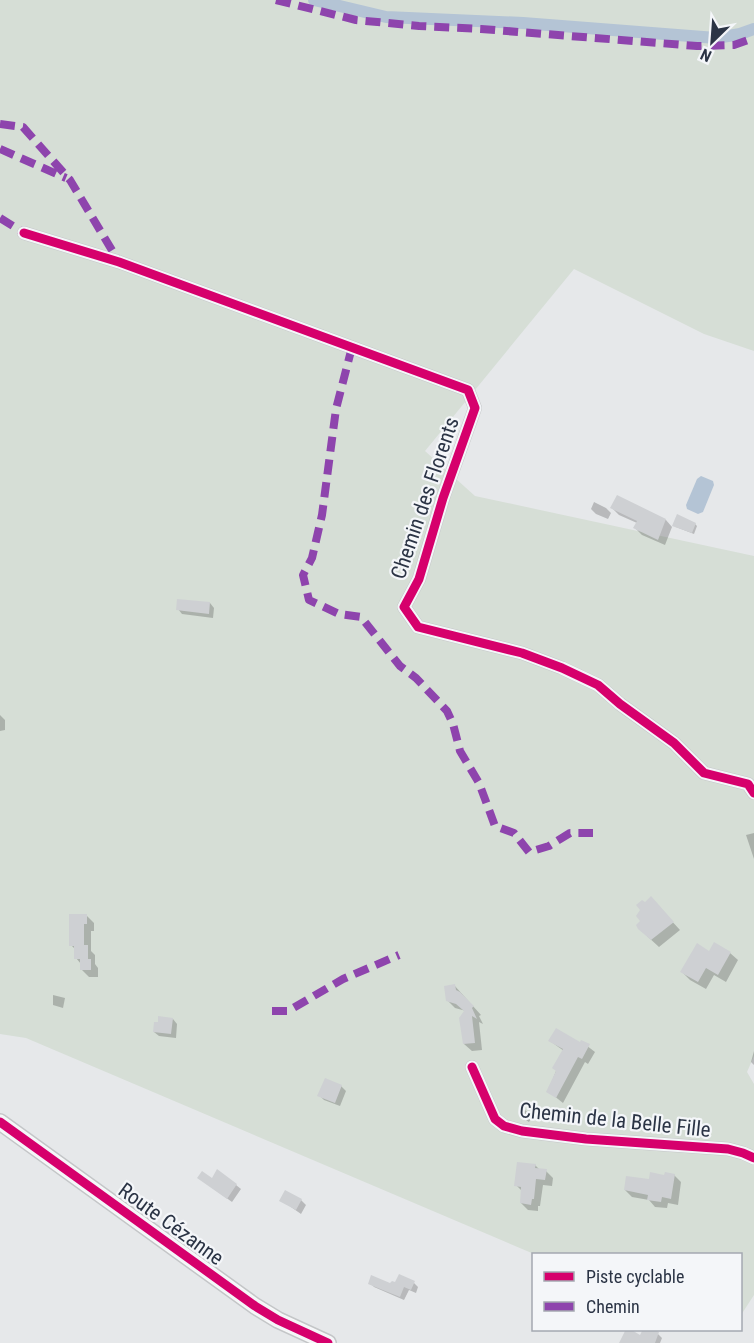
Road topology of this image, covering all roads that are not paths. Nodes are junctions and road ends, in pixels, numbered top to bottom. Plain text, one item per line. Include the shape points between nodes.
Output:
1 (24, 233) dead end
2 (754, 793) edge
3 (472, 1067) dead end
4 (0, 1122) edge
5 (754, 1158) edge
6 (328, 1343) edge

1 - 2 street, Chemin des Florents via 119,262 468,390 476,408 442,498 419,579 404,607 418,627 522,653 598,685 674,743 704,773 748,784
3 - 5 street, Chemin de la Belle Fille via 495,1119 512,1129 586,1139 728,1149
4 - 6 street, Route Cézanne via 255,1306

